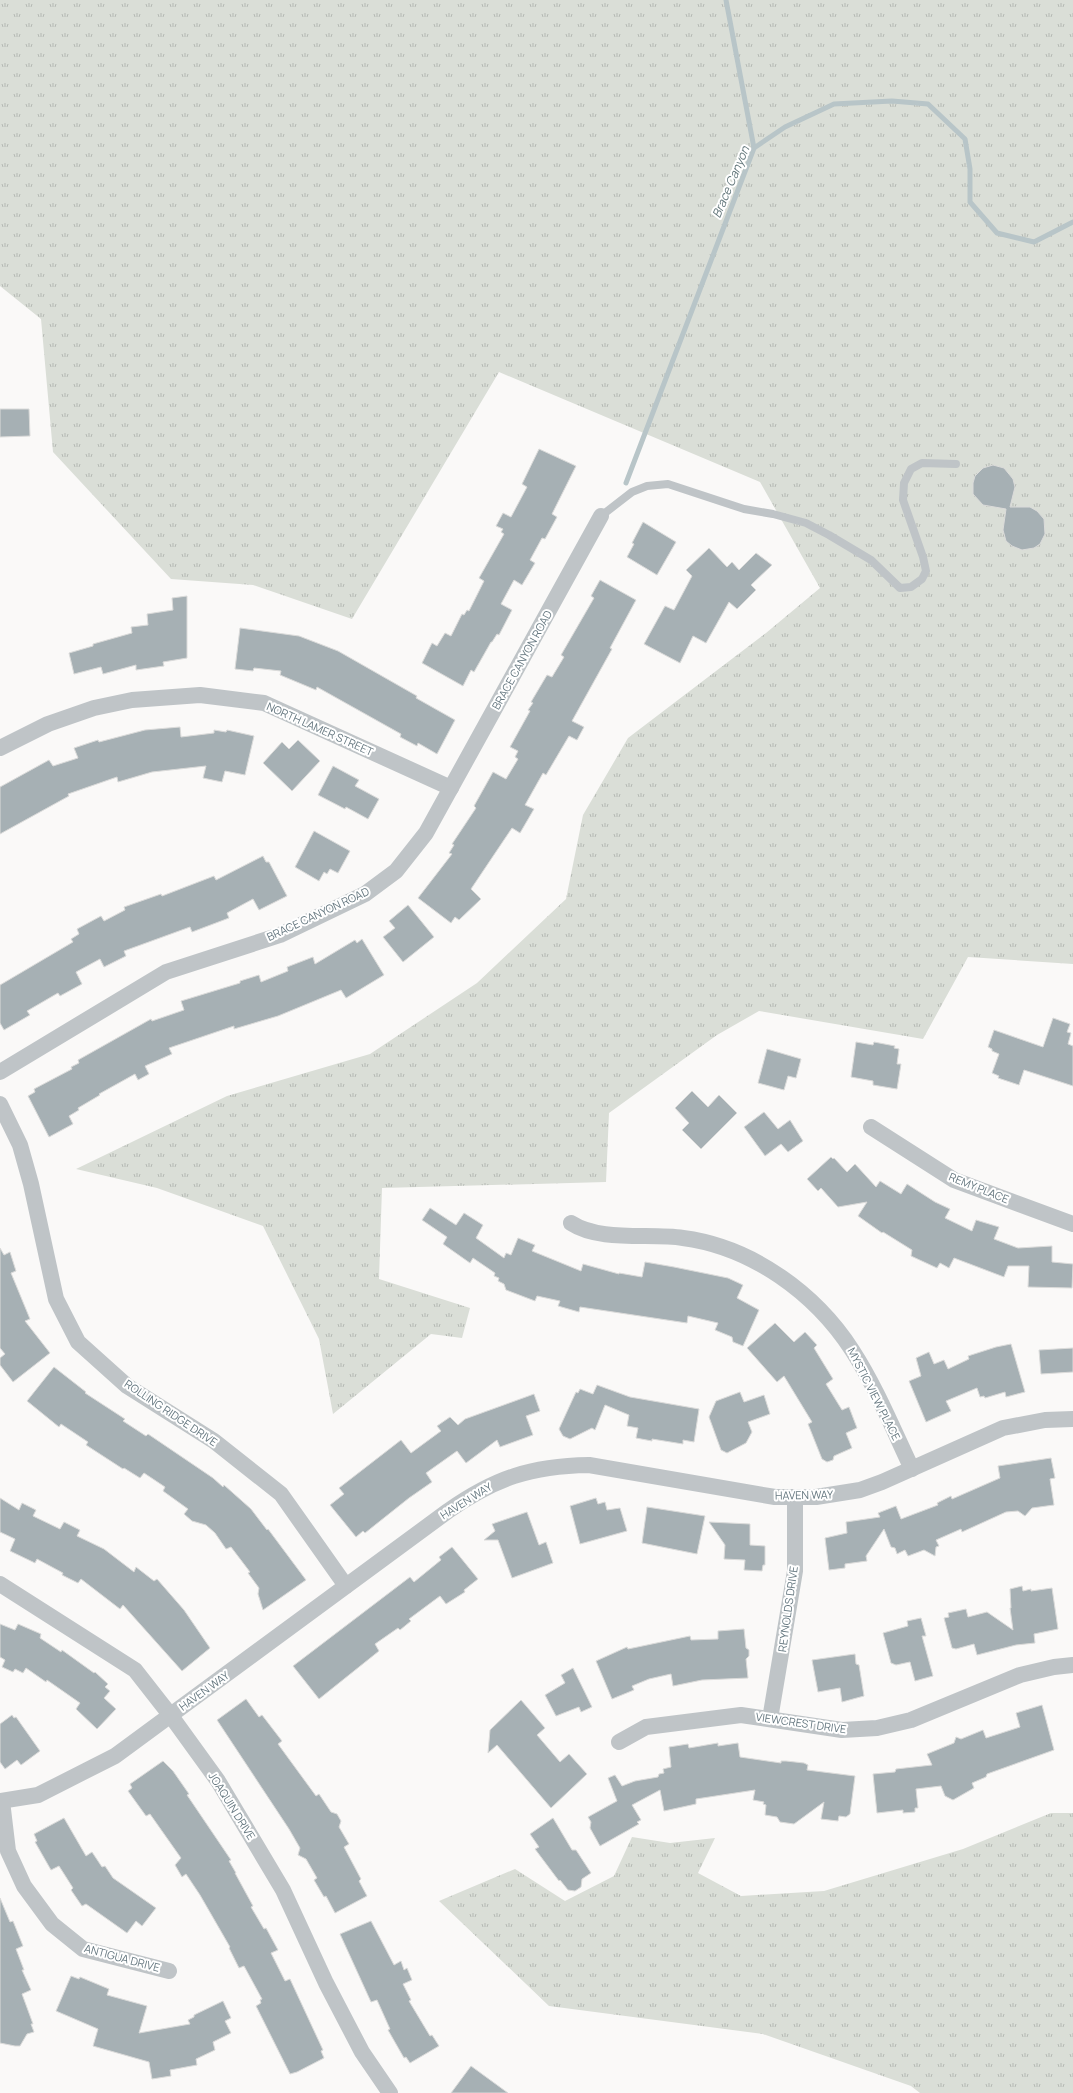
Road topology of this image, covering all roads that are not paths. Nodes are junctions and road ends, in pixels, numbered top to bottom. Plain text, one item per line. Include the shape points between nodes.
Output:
1 (956, 464) dead end
2 (601, 516) joint
3 (0, 748) edge
4 (451, 788) junction
5 (0, 1072) edge
6 (0, 1104) edge
7 (871, 1127) dead end
8 (571, 1223) dead end
9 (1073, 1224) edge
10 (1073, 1419) edge
11 (912, 1469) junction
12 (795, 1498) junction
13 (0, 1584) edge
14 (346, 1586) junction
15 (1073, 1665) edge
16 (171, 1716) junction
17 (770, 1720) junction
18 (619, 1742) dead end
19 (1, 1801) edge
20 (169, 1971) dead end
21 (390, 2093) edge

1 - 2 lane via 922,462 911,469 904,483 903,500 926,571 922,579 911,587 900,588 871,560 806,523 744,509 668,484 646,486 632,492
2 - 4 street, BRACE CANYON ROAD
3 - 4 street, NORTH LAMER STREET via 48,724 94,708 132,700 200,695 264,703
4 - 5 street, BRACE CANYON ROAD via 426,833 396,871 365,894 280,935 166,972
6 - 14 street, ROLLING RIDGE DRIVE via 20,1145 56,1299 78,1342 127,1386 214,1441 281,1494
7 - 9 street, REMY PLACE via 954,1180
8 - 11 street, MYSTIC VIEW PLACE via 601,1235 667,1236 705,1242 741,1254 786,1280 822,1311 852,1350 874,1388
10 - 11 street, HAVEN WAY via 1046,1420 1003,1428
11 - 12 street, HAVEN WAY via 860,1490 837,1495
12 - 14 street, HAVEN WAY via 775,1497 589,1465 538,1469 488,1485
12 - 17 street, REYNOLDS DRIVE via 795,1571
13 - 16 street, JOAQUIN DRIVE via 135,1670
14 - 16 street, HAVEN WAY
15 - 17 street, VIEWCREST DRIVE via 1020,1675 911,1720 877,1728 842,1730
16 - 19 street, HAVEN WAY via 115,1756 38,1795
16 - 21 street, JOAQUIN DRIVE via 218,1781 283,1890 326,1983 362,2052
17 - 18 street, VIEWCREST DRIVE via 741,1715 646,1727
19 - 20 street, ANTIGUA DRIVE via 8,1851 24,1886 52,1924 82,1949

